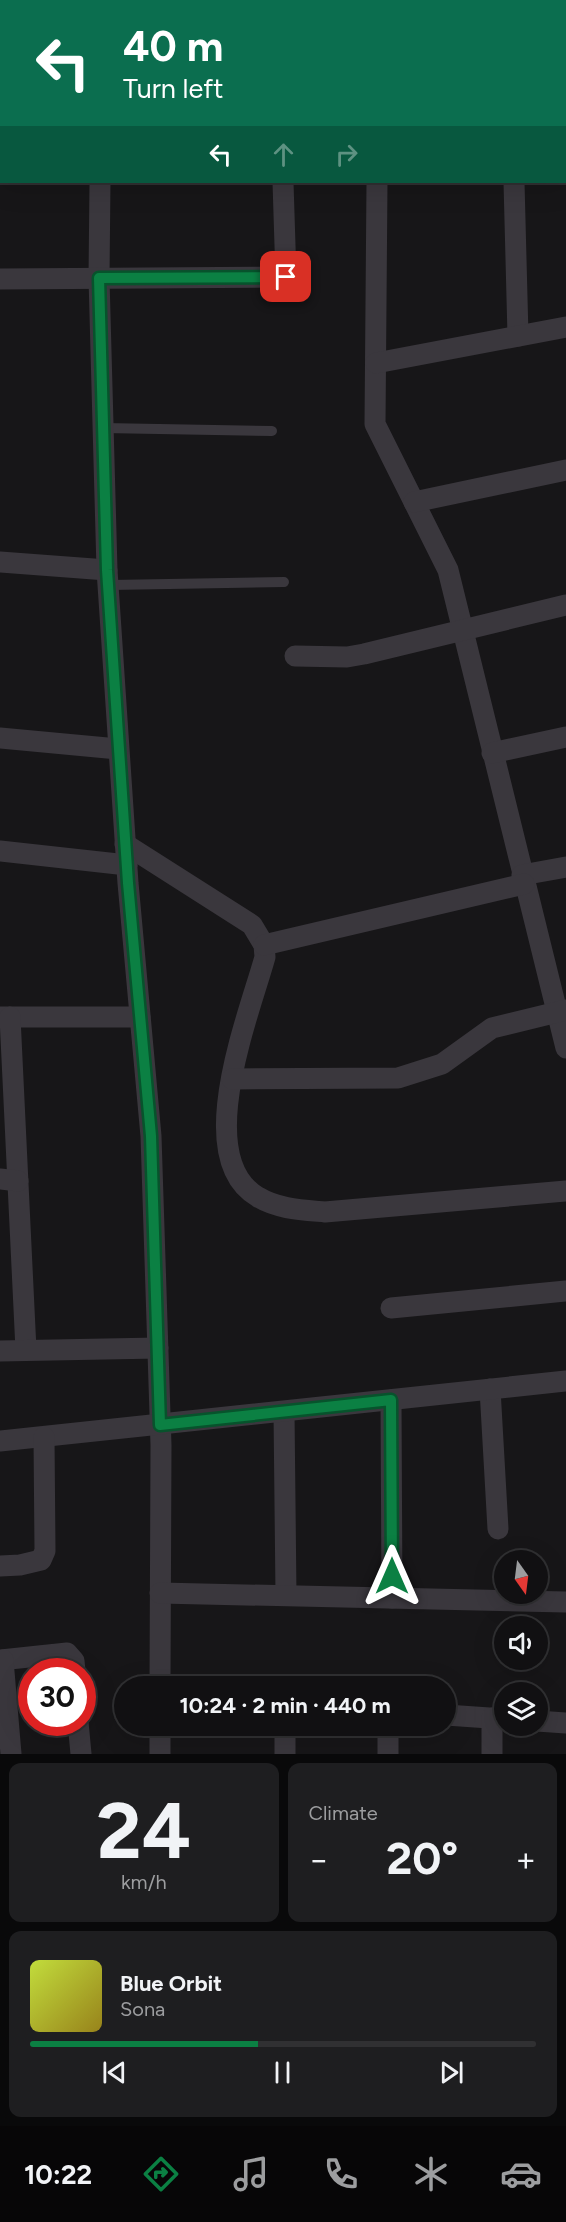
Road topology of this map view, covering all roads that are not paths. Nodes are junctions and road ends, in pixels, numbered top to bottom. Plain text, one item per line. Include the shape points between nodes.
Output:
1 (100, 183) edge
2 (283, 183) edge
3 (377, 183) edge
4 (514, 183) edge
5 (99, 278) junction
6 (0, 279) edge
7 (566, 327) edge
8 (518, 336) junction
9 (376, 363) junction
10 (103, 429) junction
11 (272, 431) dead end
12 (566, 470) edge
13 (414, 502) junction
14 (0, 562) edge
15 (108, 578) junction
16 (284, 582) dead end
17 (566, 605) edge
18 (462, 628) junction
19 (295, 656) dead end
20 (566, 737) edge
21 (0, 738) edge
22 (118, 749) junction
23 (492, 753) junction
24 (0, 851) edge
25 (126, 855) junction
26 (566, 867) edge
27 (523, 880) junction
28 (264, 945) junction
29 (561, 1011) edge
30 (5, 1017) edge
31 (140, 1017) junction
32 (566, 1048) edge
33 (232, 1079) junction
34 (9, 1180) edge
35 (566, 1191) edge
36 (566, 1291) edge
37 (391, 1308) dead end
38 (158, 1348) junction
39 (26, 1350) junction
40 (0, 1351) edge
41 (566, 1381) edge
42 (490, 1389) junction
43 (391, 1400) junction
44 (284, 1412) junction
45 (160, 1425) junction
46 (44, 1437) junction
47 (0, 1442) edge
48 (498, 1529) dead end
49 (0, 1566) edge
50 (160, 1593) junction
51 (286, 1595) junction
52 (392, 1598) junction
53 (566, 1602) edge
54 (18, 1658) edge
55 (21, 1658) edge
56 (72, 1658) edge
57 (2, 1660) edge
58 (160, 1676) edge
59 (456, 1716) edge
60 (494, 1718) edge
61 (548, 1722) edge
62 (566, 1723) edge
63 (4, 1733) edge
64 (79, 1736) edge
65 (160, 1736) edge
66 (285, 1736) edge
67 (388, 1736) edge
68 (495, 1736) edge
69 (11, 1754) edge
70 (81, 1754) edge
71 (160, 1754) edge
72 (285, 1754) edge
73 (388, 1754) edge
74 (492, 1754) edge

1 - 5 street
2 - 5 street via 286,277
3 - 9 street
4 - 8 street
5 - 6 street
5 - 10 street
7 - 8 street
8 - 9 street
9 - 13 street via 375,424
10 - 11 lane
10 - 15 street
12 - 13 street
13 - 18 street via 448,570
14 - 15 street
15 - 16 lane
15 - 22 street
17 - 18 street
18 - 19 street via 347,657
18 - 23 street
20 - 23 street
21 - 22 street
22 - 25 street
23 - 27 street
24 - 25 street
25 - 28 street via 252,925
25 - 31 street
26 - 27 street
27 - 28 street
27 - 29 street
28 - 33 street via 265,957
29 - 32 street
29 - 33 street via 492,1028 442,1065 398,1078
30 - 31 street
30 - 34 street
31 - 38 street via 151,1136
33 - 35 street via 225,1137 239,1181 258,1198 292,1209 325,1212
34 - 39 street
36 - 37 street
38 - 39 street
38 - 45 street
39 - 40 street
41 - 42 street
42 - 43 street
42 - 48 street
43 - 44 street
43 - 52 street
44 - 45 street
44 - 51 street
45 - 46 street
45 - 50 street
46 - 47 street
46 - 49 street via 45,1551 41,1560 33,1563
50 - 51 street
50 - 58 street
51 - 52 street
52 - 53 street
54 - 57 street
55 - 56 street via 68,1653
57 - 63 street
59 - 60 street
61 - 62 street
63 - 69 street
64 - 70 street
65 - 71 street
66 - 72 street
67 - 73 street
68 - 74 street

